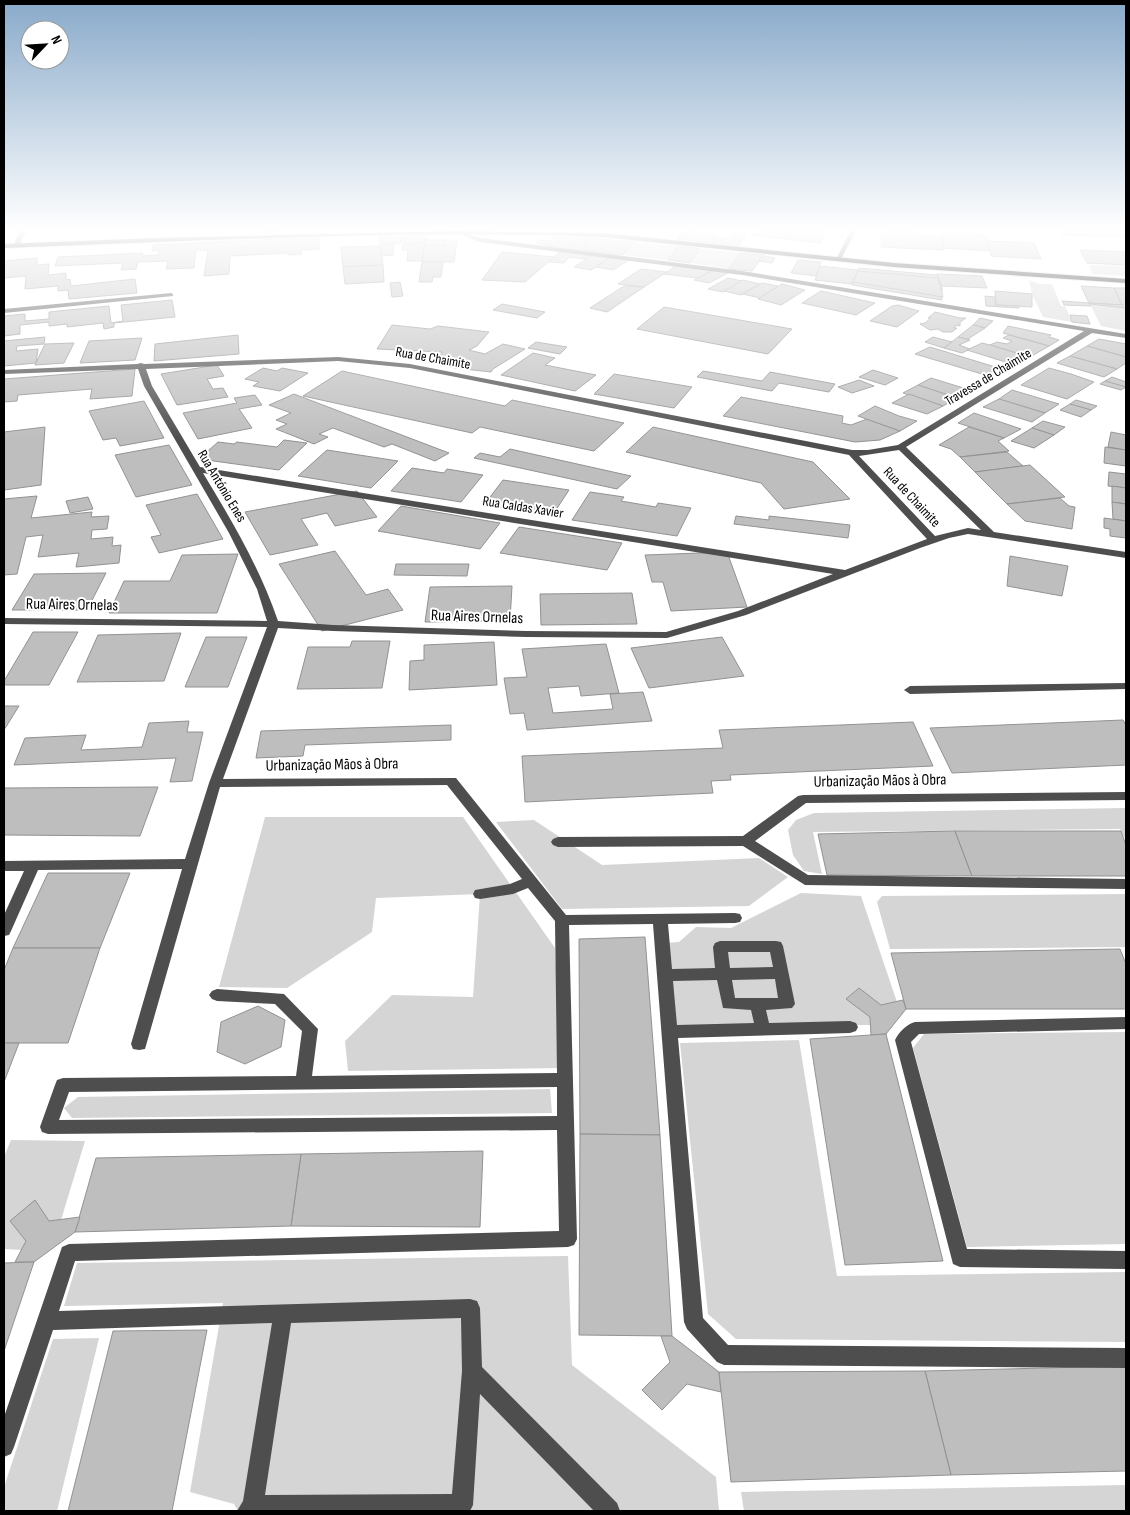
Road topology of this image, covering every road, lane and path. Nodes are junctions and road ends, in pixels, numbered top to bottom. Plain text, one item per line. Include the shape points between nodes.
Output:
1 (122, 300) edge
2 (901, 300) edge
3 (4, 311) edge
4 (1090, 331) junction
5 (1126, 336) edge
6 (141, 365) junction
7 (4, 372) edge
8 (901, 447) junction
9 (852, 453) junction
10 (196, 469) junction
11 (990, 533) junction
12 (934, 540) junction
13 (1126, 555) edge
14 (846, 573) junction
15 (4, 620) edge
16 (274, 624) junction
17 (1126, 686) edge
18 (910, 690) dead end
19 (214, 783) junction
20 (1126, 796) edge
21 (746, 840) junction
22 (558, 842) dead end
23 (190, 864) junction
24 (4, 866) edge
25 (33, 866) junction
26 (530, 881) junction
27 (1126, 884) edge
28 (480, 894) dead end
29 (735, 918) dead end
30 (660, 919) junction
31 (562, 920) junction
32 (4, 930) edge
33 (780, 973) junction
34 (665, 975) junction
35 (724, 975) junction
36 (217, 995) dead end
37 (757, 1004) junction
38 (1126, 1023) edge
39 (850, 1028) dead end
40 (763, 1030) junction
41 (669, 1032) junction
42 (140, 1044) dead end
43 (565, 1080) junction
44 (303, 1083) junction
45 (566, 1123) junction
46 (1126, 1260) edge
47 (283, 1314) junction
48 (46, 1321) junction
49 (1126, 1358) edge
50 (472, 1371) junction
51 (4, 1447) edge
52 (251, 1508) edge
53 (609, 1511) edge

1 - 3 street
2 - 4 street
4 - 5 street
4 - 8 street, Travessa de Chaimite
6 - 7 street, Rua de Chaimite
6 - 9 street, Rua de Chaimite via 338,359 410,366
6 - 10 street, Rua António Enes via 148,386
8 - 9 street, Rua de Chaimite
8 - 11 street, Rua de Chaimite
9 - 12 street, Rua de Chaimite
10 - 14 street, Rua Caldas Xavier
10 - 16 street, Rua António Enes via 234,533 262,589
11 - 12 street, Rua de Chaimite via 968,531
11 - 13 street, Rua de Chaimite
12 - 14 street, Rua Aires Ornelas
14 - 16 street, Rua Aires Ornelas via 742,613 666,635 526,634
15 - 16 street, Rua Aires Ornelas
16 - 19 street
17 - 18 street
19 - 23 street
19 - 26 street, Urbanização Mãos à Obra via 451,781
20 - 21 street, Urbanização Mãos à Obra via 803,800
21 - 22 street
21 - 27 street via 805,880
23 - 25 street
23 - 42 street
24 - 25 street
25 - 32 street
26 - 28 street via 513,889
26 - 31 street
29 - 30 street
30 - 31 street
30 - 34 street
31 - 43 street
33 - 35 street
33 - 35 street via 776,946 720,946
33 - 37 street via 786,1004
34 - 35 street
34 - 41 street
35 - 37 street via 728,1004
36 - 44 street via 279,998 310,1029
37 - 40 street
38 - 46 street via 914,1028 903,1040 960,1258
39 - 40 street
40 - 41 street
41 - 49 street via 694,1322 724,1355
43 - 44 street
43 - 45 street
44 - 45 street via 64,1085 48,1127
45 - 48 street via 568,1239 68,1253
47 - 48 street
47 - 50 street via 470,1308
47 - 52 street
48 - 51 street
50 - 52 street via 462,1505
50 - 53 street

